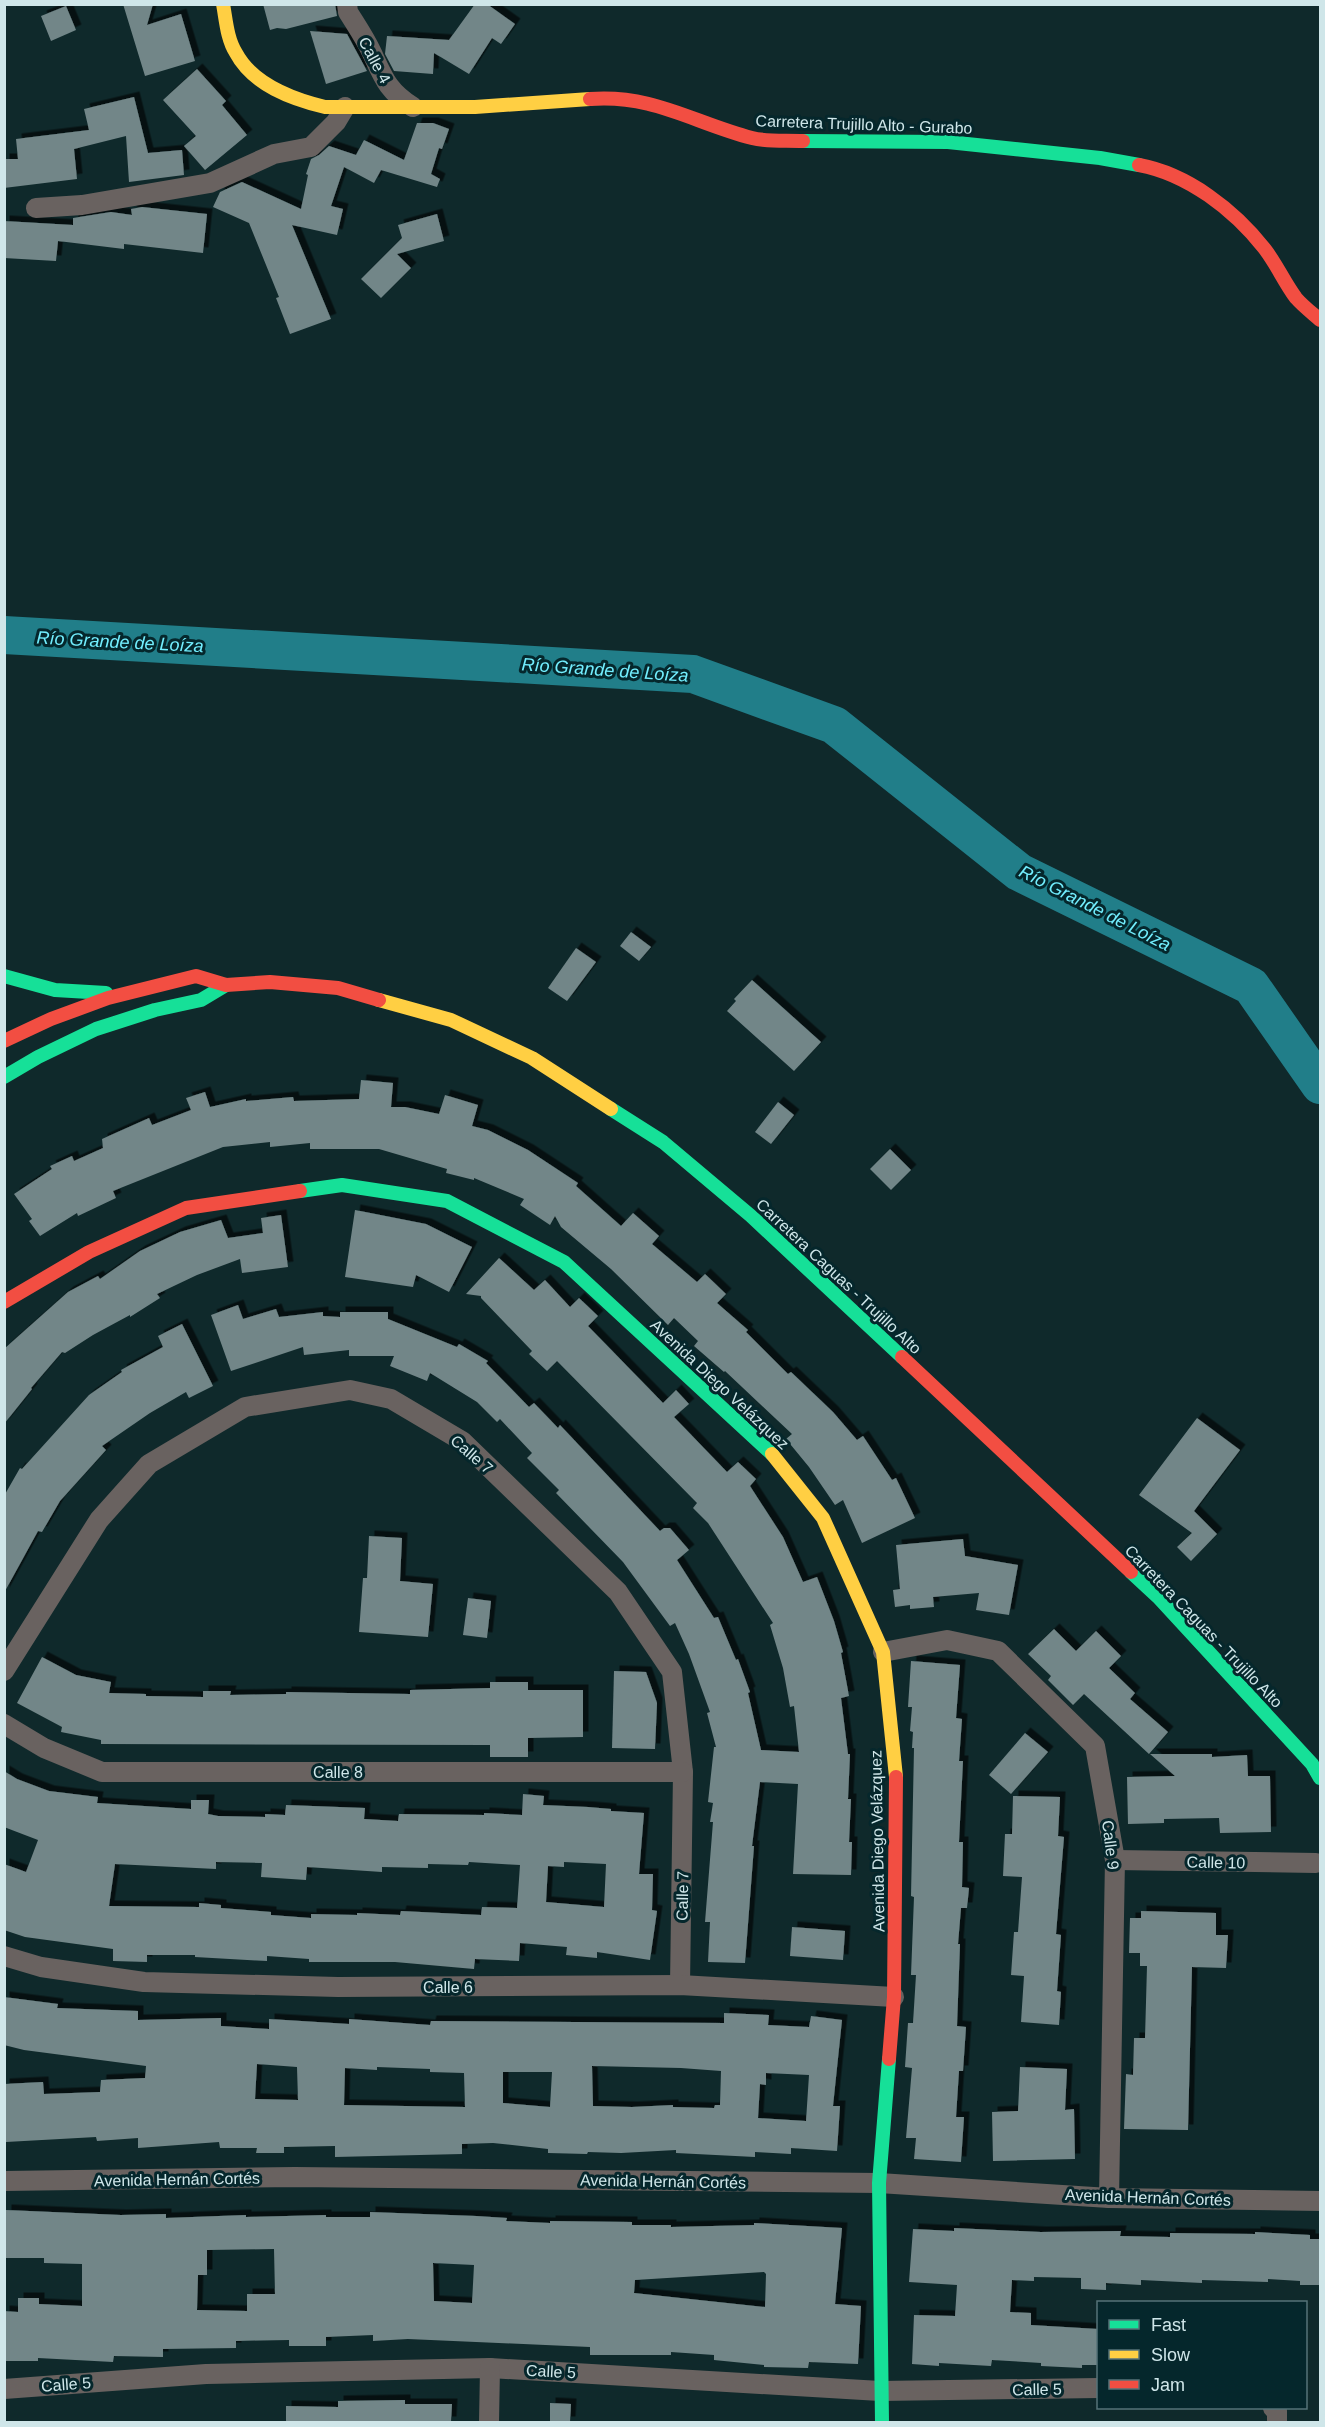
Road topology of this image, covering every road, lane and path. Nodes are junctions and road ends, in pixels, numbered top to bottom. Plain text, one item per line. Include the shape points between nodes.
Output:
1 (223, 4) edge
2 (347, 4) edge
3 (345, 107) junction
4 (413, 107) junction
5 (36, 208) dead end
6 (1320, 320) edge
7 (4, 976) edge
8 (226, 985) junction
9 (132, 991) junction
10 (4, 1041) edge
11 (4, 1077) edge
12 (4, 1302) edge
13 (884, 1652) junction
14 (4, 1671) edge
15 (4, 1724) edge
16 (683, 1772) junction
17 (1320, 1778) edge
18 (1115, 1860) junction
19 (1316, 1863) dead end
20 (4, 1956) edge
21 (680, 1985) junction
22 (894, 1997) junction
23 (4, 2181) edge
24 (879, 2183) junction
25 (1109, 2198) junction
26 (1320, 2201) edge
27 (490, 2368) junction
28 (1097, 2388) edge
29 (4, 2389) edge
30 (880, 2391) junction
31 (489, 2422) edge
32 (882, 2422) edge

1 - 3 street, Carretera Trujillo Alto - Gurabo via 236,54 248,68 280,92 302,102
2 - 4 street, Calle 4 via 380,75 396,96
3 - 4 street, Carretera Trujillo Alto - Gurabo
3 - 5 street via 311,147 274,154 210,183 82,206
4 - 6 street, Carretera Trujillo Alto - Gurabo via 475,107 615,97 648,102 754,139 948,142 1156,168 1225,207 1264,248 1297,299
7 - 9 street via 56,990
8 - 9 street, Carretera Caguas - Trujillo Alto via 196,976
8 - 11 street, Carretera Caguas - Trujillo Alto via 201,1000 96,1029
8 - 17 street, Carretera Caguas - Trujillo Alto via 270,982 338,988 451,1020 532,1058 663,1142 751,1216 1158,1598 1312,1764
9 - 10 street, Carretera Caguas - Trujillo Alto via 51,1019
12 - 13 street, Avenida Diego Velázquez via 90,1252 186,1208 342,1185 447,1201 564,1262 777,1458 823,1518
13 - 18 street, Calle 9 via 947,1640 998,1651 1095,1746
13 - 22 street, Avenida Diego Velázquez via 896,1774
14 - 16 street, Calle 7 via 99,1520 149,1464 245,1407 350,1390 391,1399 462,1441 618,1593 672,1672
15 - 16 street, Calle 8 via 44,1748 102,1772
16 - 21 street, Calle 7
18 - 19 street, Calle 10
18 - 25 street, Calle 9
20 - 21 street, Calle 6 via 41,1967 144,1982 338,1987
21 - 22 street, Calle 6
22 - 24 street, Avenida Diego Velázquez
23 - 24 street, Avenida Hernán Cortés via 295,2177
24 - 25 street, Avenida Hernán Cortés
24 - 30 street, Avenida Diego Velázquez
25 - 26 street, Avenida Hernán Cortés
27 - 29 street, Calle 5 via 206,2374
27 - 30 street, Calle 5
27 - 31 street
28 - 30 street, Calle 5
30 - 32 street, Avenida Diego Velázquez

